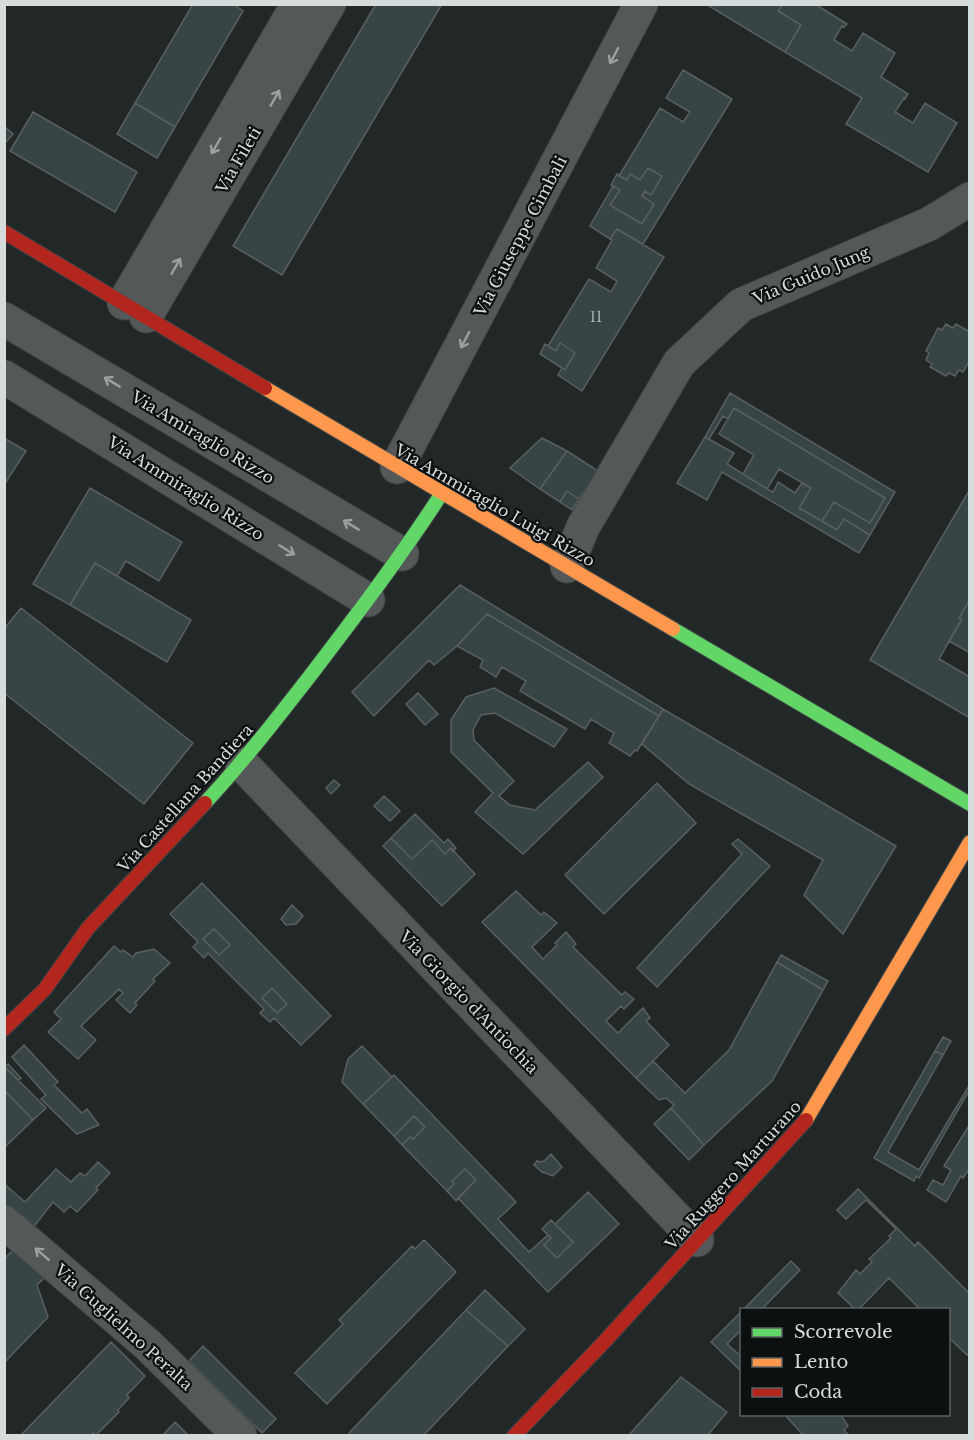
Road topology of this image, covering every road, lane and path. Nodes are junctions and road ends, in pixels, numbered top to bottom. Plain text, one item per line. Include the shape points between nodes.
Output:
1 (298, 4) edge
2 (329, 4) edge
3 (641, 4) edge
4 (969, 199) edge
5 (4, 232) edge
6 (135, 309) junction
7 (4, 319) edge
8 (4, 377) edge
9 (397, 467) junction
10 (442, 493) junction
11 (402, 555) junction
12 (567, 566) junction
13 (368, 600) junction
14 (242, 764) junction
15 (969, 804) edge
16 (969, 842) edge
17 (4, 1029) edge
18 (4, 1222) edge
19 (697, 1240) junction
20 (240, 1436) edge
21 (514, 1436) edge

1 -> 6 street, Via Fileti
6 -> 2 street, Via Fileti
3 -> 9 street, Via Giuseppe Cimbali
4 - 12 street, Via Guido Jung via 928,224 741,305 679,363 583,527
5 - 6 street, Via Ammiraglio Luigi Rizzo
6 - 9 street, Via Ammiraglio Luigi Rizzo
11 -> 7 street, Via Amiraglio Rizzo
8 -> 13 street, Via Ammiraglio Rizzo
9 - 10 street, Via Ammiraglio Luigi Rizzo
10 - 11 street, Via Castellana Bandiera
10 - 12 street, Via Ammiraglio Luigi Rizzo
11 - 13 street, Via Castellana Bandiera
12 - 15 street, Via Ammiraglio Luigi Rizzo
13 - 14 street, Via Castellana Bandiera
14 - 17 street, Via Castellana Bandiera via 88,927 45,989
14 - 19 street, Via Giorgio d'Antiochia
16 - 19 street, Via Ruggero Marturano via 811,1115
20 -> 18 street, Via Guglielmo Peralta via 148,1345
19 - 21 street, Via Ruggero Marturano

